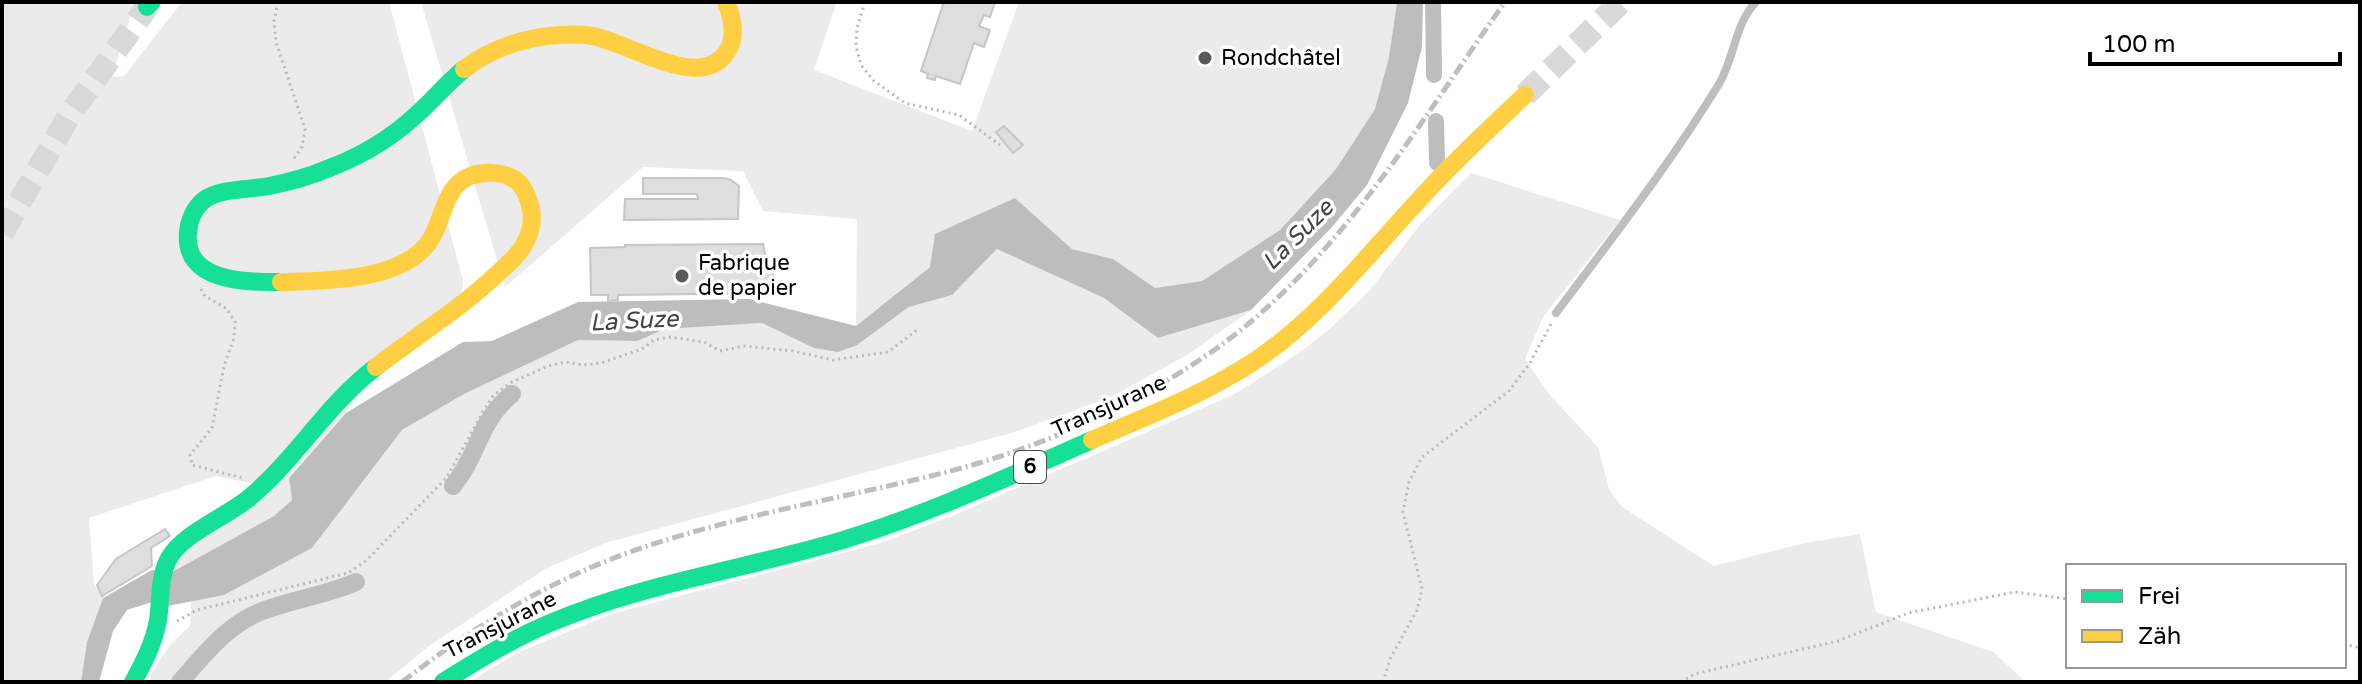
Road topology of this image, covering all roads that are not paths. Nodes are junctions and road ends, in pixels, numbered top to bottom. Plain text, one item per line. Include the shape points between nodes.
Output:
1 (726, 2) edge
2 (1433, 2) edge
3 (1756, 2) edge
4 (1434, 75) dead end
5 (1525, 95) tunnel mouth
6 (1436, 121) dead end
7 (1437, 163) dead end
8 (1556, 313) road end
9 (133, 682) edge
10 (443, 682) edge

1 - 9 street via 734,36 714,64 674,66 597,36 522,40 461,69 412,120 338,166 274,185 217,192 200,202 190,220 191,256 206,271 224,277 300,281 406,264 433,238 450,192 479,174 513,178 526,191 531,230 521,249 482,289 341,396 267,481 170,556 156,632
2 - 4 street
3 - 8 lane via 1739,29 1730,65 1690,130
5 - 10 street, Transjurane / 6 via 1439,178 1312,315 1218,383 900,522 638,590 583,610 500,648
6 - 7 street

